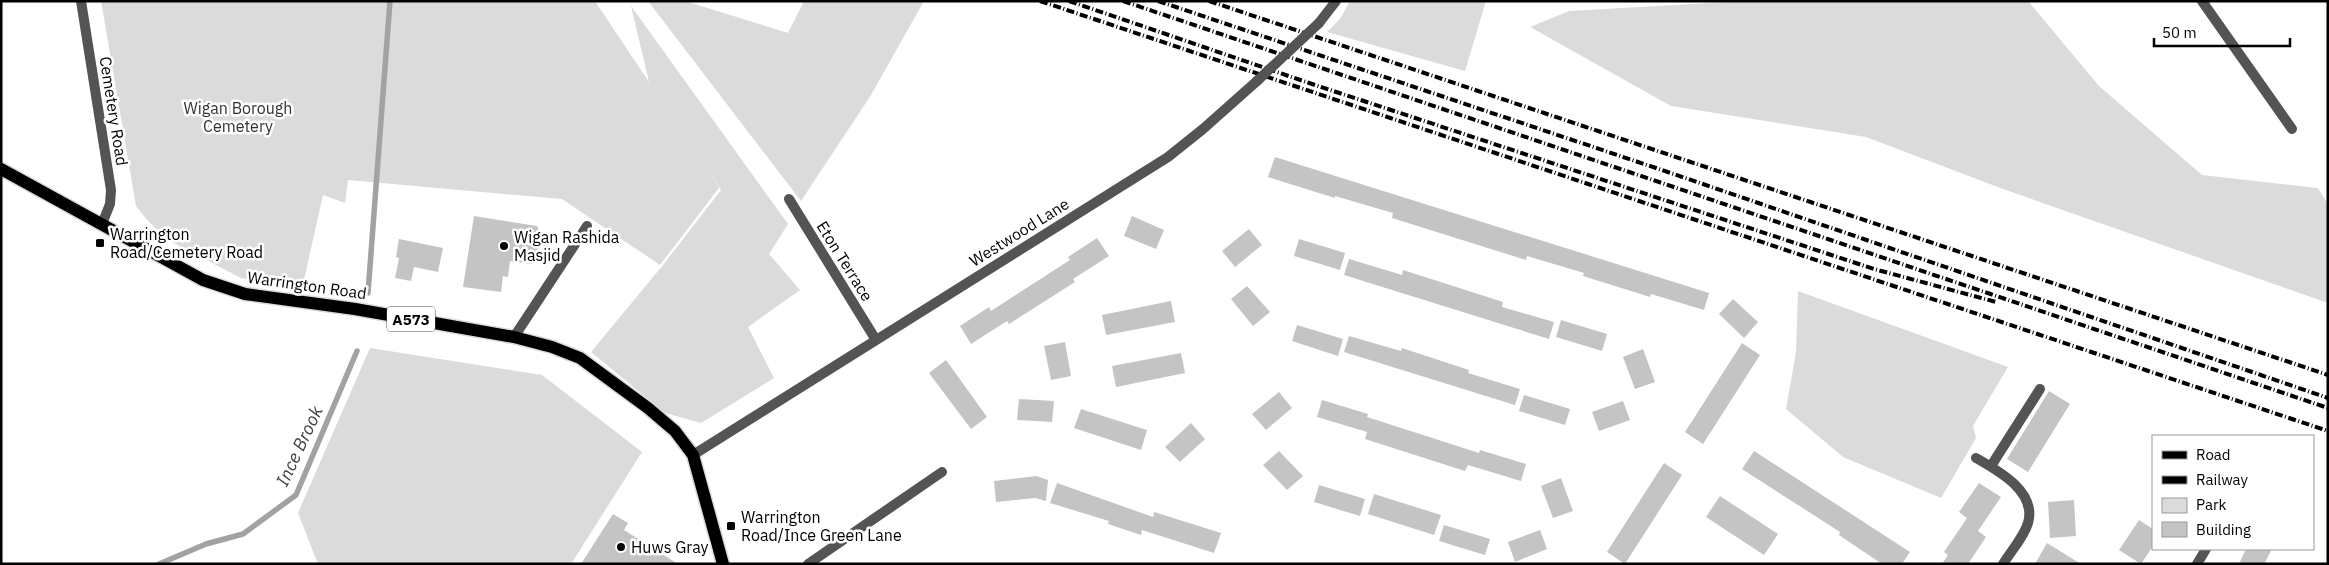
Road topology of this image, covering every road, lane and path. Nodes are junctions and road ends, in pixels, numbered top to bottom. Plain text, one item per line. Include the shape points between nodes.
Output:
1 (81, 1) edge
2 (1336, 1) edge
3 (2202, 1) edge
4 (2292, 129) dead end
5 (4, 170) edge
6 (789, 199) dead end
7 (102, 224) junction
8 (587, 226) dead end
9 (514, 337) junction
10 (876, 340) junction
11 (2040, 388) dead end
12 (693, 455) junction
13 (1976, 458) dead end
14 (1991, 466) junction
15 (942, 472) dead end
16 (2205, 550) edge
17 (723, 564) edge
18 (808, 564) edge
19 (2004, 564) edge
20 (2197, 564) edge

1 - 7 street, Cemetery Road via 111,190 110,204
2 - 10 street, Westwood Lane, bridge via 1319,23 1257,81 1168,157
3 - 4 street
5 - 7 main road, Warrington Road / A573
6 - 10 street, Eton Terrace
7 - 9 main road, Warrington Road / A573 via 203,280 245,294 355,308
8 - 9 street
9 - 12 main road, Warrington Road / A573 via 580,358 675,431
10 - 12 street, Westwood Lane
11 - 14 street
12 - 17 main road, Warrington Road / A573
13 - 14 street
14 - 19 street via 2023,492 2028,503 2028,524
15 - 18 street
16 - 20 street

